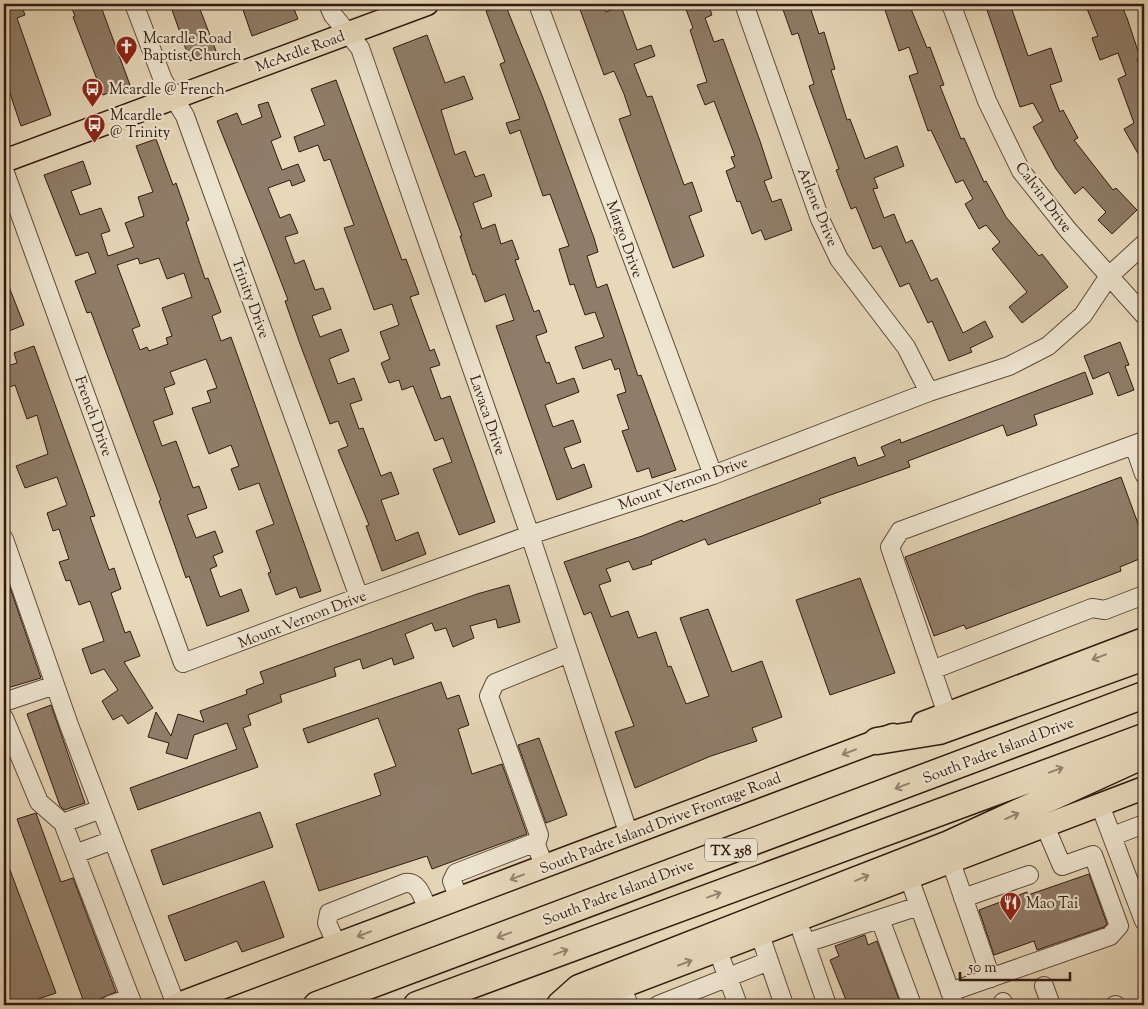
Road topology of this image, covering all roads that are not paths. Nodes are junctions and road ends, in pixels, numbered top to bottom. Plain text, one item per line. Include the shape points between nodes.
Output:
1 (134, 4) edge
2 (328, 4) edge
3 (427, 4) edge
4 (538, 4) edge
5 (744, 4) edge
6 (951, 4) edge
7 (347, 34) junction
8 (174, 98) junction
9 (4, 161) edge
10 (4, 170) edge
11 (1144, 244) edge
12 (1109, 276) junction
13 (1144, 315) edge
14 (929, 392) junction
15 (1139, 443) edge
16 (1144, 474) edge
17 (713, 475) junction
18 (530, 535) junction
19 (4, 539) edge
20 (1144, 595) edge
21 (359, 597) junction
22 (1144, 639) edge
23 (569, 653) junction
24 (1144, 657) edge
25 (183, 663) joint
26 (932, 670) junction
27 (55, 685) junction
28 (1144, 695) edge
29 (4, 702) edge
30 (947, 714) junction
31 (4, 718) edge
32 (1144, 737) edge
33 (877, 741) junction
34 (1144, 755) edge
35 (1144, 788) edge
36 (1100, 805) junction
37 (101, 809) junction
38 (63, 823) junction
39 (1144, 824) edge
40 (1045, 826) junction
41 (629, 835) junction
42 (1113, 836) junction
43 (113, 840) junction
44 (536, 845) junction
45 (75, 854) junction
46 (951, 862) junction
47 (544, 867) junction
48 (1029, 875) dead end
49 (909, 878) junction
50 (963, 898) junction
51 (459, 899) junction
52 (919, 906) junction
53 (428, 910) junction
54 (880, 919) junction
55 (798, 920) junction
56 (1144, 921) edge
57 (760, 935) junction
58 (806, 943) junction
59 (337, 945) junction
60 (718, 950) junction
61 (769, 961) junction
62 (727, 977) junction
63 (991, 978) junction
64 (1044, 986) dead end
65 (625, 996) edge
66 (952, 999) edge
67 (131, 1002) edge
68 (110, 1005) edge
69 (176, 1005) edge
70 (317, 1005) edge
71 (417, 1005) edge
72 (560, 1005) edge
73 (574, 1005) edge
74 (658, 1005) edge
75 (738, 1005) edge
76 (784, 1005) edge
77 (827, 1005) edge
78 (912, 1005) edge
79 (1050, 1005) edge

1 - 8 street, Trinity Drive via 163,80
2 - 7 street, Lavaca Drive via 332,16
3 - 7 main road, McArdle Road
4 - 17 street, Margo Drive
5 - 14 street, Arlene Drive via 820,219 835,251 906,348
6 - 12 street, Calvin Drive via 987,101 1021,172
7 - 8 main road, McArdle Road
7 - 18 street, Lavaca Drive via 360,48
8 - 9 main road, McArdle Road
8 - 21 street, Trinity Drive via 185,116
10 - 25 street, French Drive
11 - 12 street, Mount Vernon Drive
12 - 13 street, Calvin Drive
12 - 14 street, Mount Vernon Drive via 1083,315 1048,346 1009,366
14 - 17 street, Mount Vernon Drive
15 - 16 street
15 - 26 street via 900,531 890,547
17 - 18 street, Mount Vernon Drive
18 - 21 street, Mount Vernon Drive
18 - 23 street, Lavaca Drive
19 - 27 street
20 - 26 street via 1105,610 1092,608
21 - 25 street, Mount Vernon Drive
22 -> 30 main road, South Padre Island Drive Frontage Road
23 - 41 street, Lavaca Drive
23 - 44 street via 495,683 489,696 539,835
24 - 33 highway via 938,731
26 - 30 street
27 - 29 street
27 - 37 street
28 -> 70 highway, South Padre Island Drive / TX 358
30 - 33 main road, South Padre Island Drive Frontage Road
31 - 38 street via 39,802
71 -> 32 highway, TX 358
33 -> 41 main road, South Padre Island Drive Frontage Road
72 -> 34 highway via 579,988 949,844
35 - 36 main road
36 - 40 main road
36 - 42 street
37 - 38 street
37 - 43 street
38 - 45 street
39 - 42 street
40 - 46 main road
40 - 63 street via 1062,866 1093,855 1119,926 1110,936
41 - 47 main road, South Padre Island Drive Frontage Road
42 - 56 street
43 - 45 street
43 - 69 street
44 - 47 street
44 - 51 street via 530,844 456,873 452,881
45 - 67 street
46 - 49 main road
46 - 50 street
47 -> 51 main road, South Padre Island Drive Frontage Road
48 - 50 street
49 - 52 street
49 - 55 main road
50 - 63 street
51 - 53 main road, South Padre Island Drive Frontage Road
52 - 54 street
52 - 66 street
53 -> 59 main road, South Padre Island Drive Frontage Road
53 - 59 street via 418,887 405,883 329,913 327,923
54 - 58 street
54 - 78 street
55 - 57 main road
55 - 58 street
57 - 60 main road
57 - 61 street
58 - 77 street
59 - 69 main road, South Padre Island Drive Frontage Road
60 - 62 street
65 -> 60 main road
61 - 62 street
61 - 76 street
62 - 74 street
62 - 75 street
63 - 66 street
64 - 79 street
65 - 73 main road
67 - 68 street

